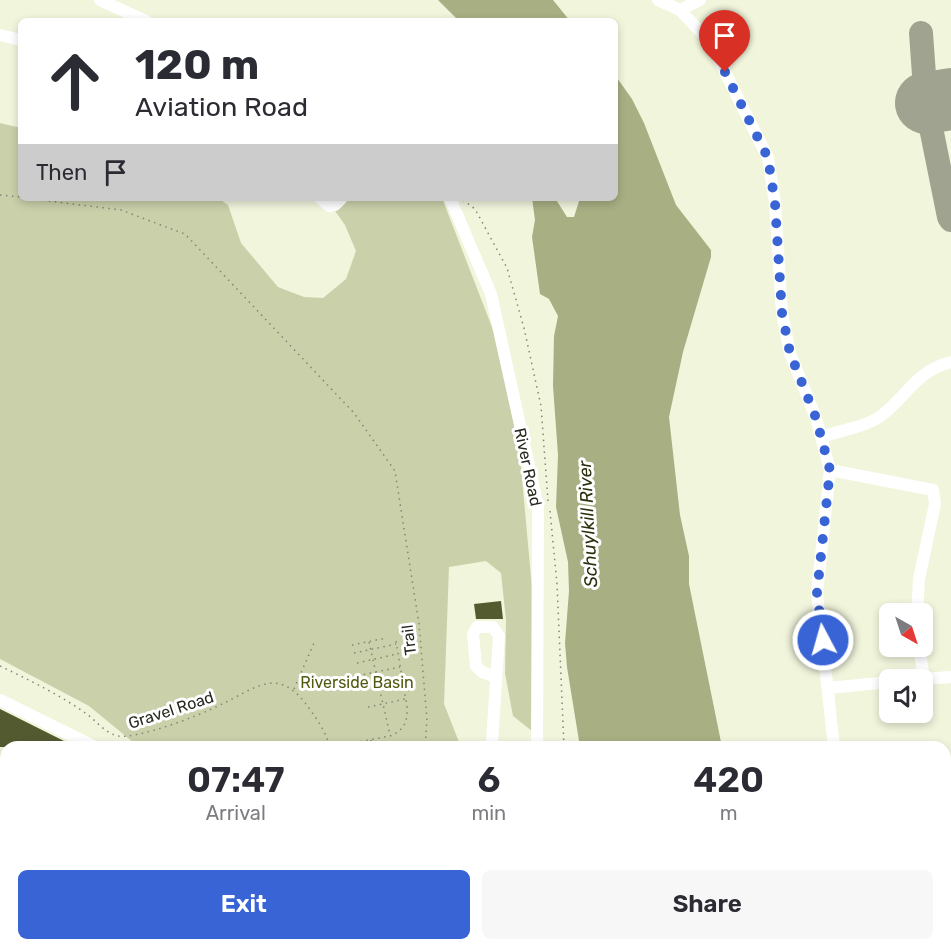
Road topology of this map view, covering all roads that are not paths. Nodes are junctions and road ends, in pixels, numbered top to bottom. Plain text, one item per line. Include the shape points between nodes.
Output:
1 (100, 0) edge
2 (658, 0) edge
3 (700, 0) edge
4 (680, 10) junction
5 (139, 18) edge
6 (0, 35) edge
7 (18, 39) edge
8 (323, 201) edge
9 (339, 201) edge
10 (451, 201) edge
11 (951, 362) edge
12 (821, 437) junction
13 (830, 470) junction
14 (918, 603) edge
15 (496, 677) dead end
16 (951, 677) edge
17 (933, 678) edge
18 (879, 683) edge
19 (828, 688) junction
20 (0, 700) edge
21 (83, 741) edge
22 (491, 741) edge
23 (537, 741) edge
24 (833, 741) edge

1 - 5 street
2 - 4 street
3 - 4 street
4 - 12 street via 710,42 768,158 782,313 790,353
6 - 7 street
8 - 9 street via 329,206
10 - 23 street, River Road via 491,294 538,506
11 - 12 street via 925,373 881,416
12 - 13 street
13 - 14 street via 933,490 935,504
13 - 19 street via 817,593
15 - 22 street
16 - 17 street
18 - 19 street
19 - 24 street
20 - 21 street

